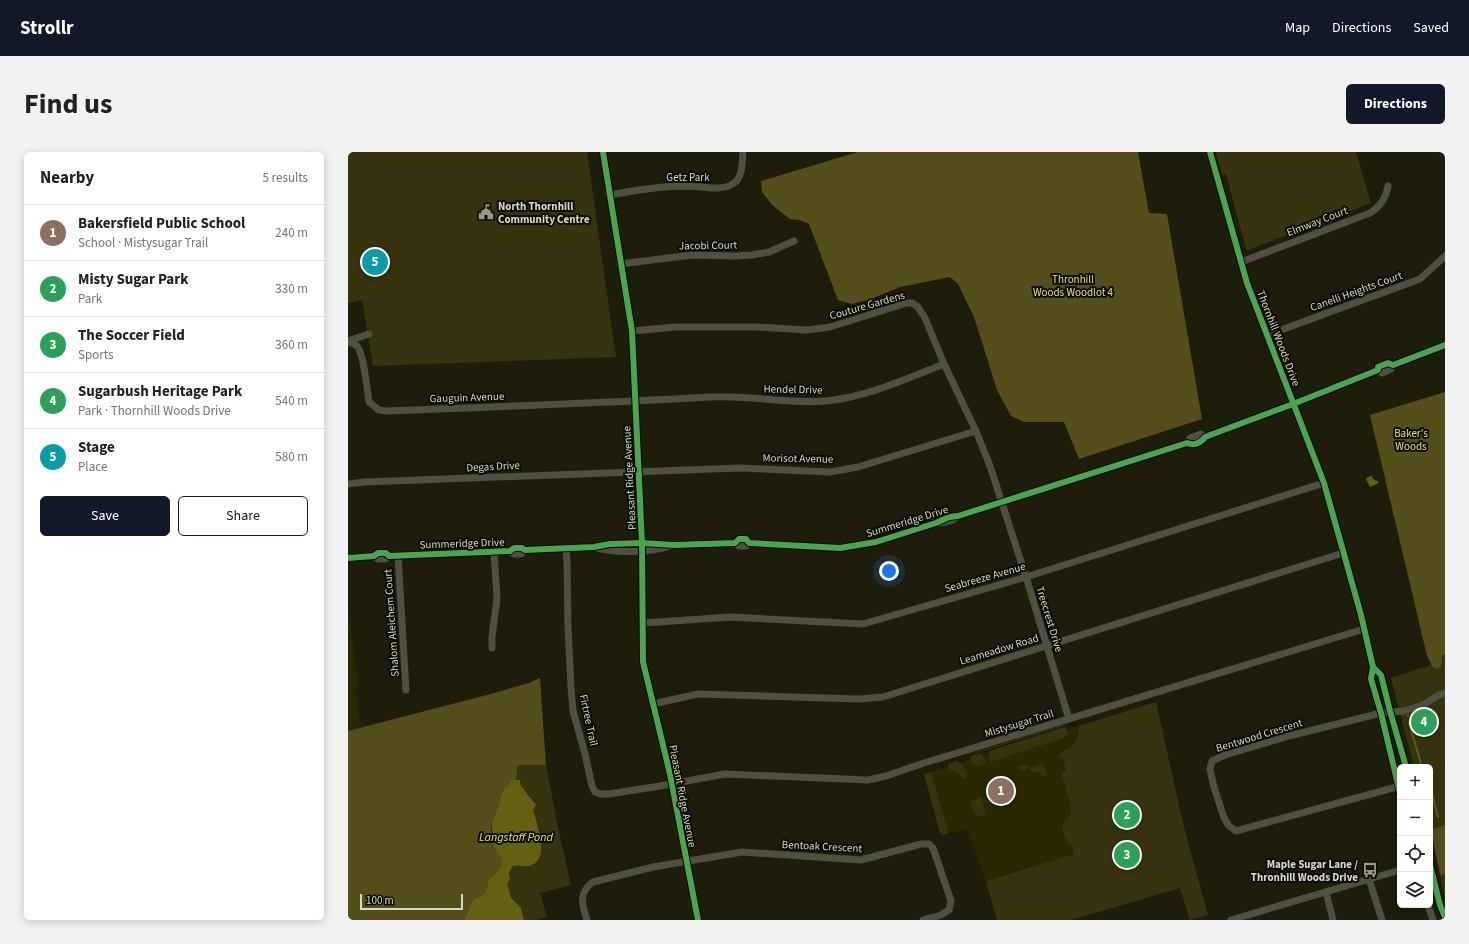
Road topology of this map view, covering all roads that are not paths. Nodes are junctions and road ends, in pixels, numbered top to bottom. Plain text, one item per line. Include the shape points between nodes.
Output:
1 (603, 152) edge
2 (743, 152) edge
3 (1210, 152) edge
4 (1388, 186) dead end
5 (609, 195) junction
6 (794, 241) dead end
7 (1445, 256) edge
8 (1241, 262) junction
9 (620, 264) junction
10 (632, 331) junction
11 (369, 334) dead end
12 (1267, 335) junction
13 (348, 342) edge
14 (1445, 345) edge
15 (944, 364) junction
16 (636, 401) junction
17 (1293, 404) junction
18 (976, 431) junction
19 (638, 472) junction
20 (1324, 483) junction
21 (348, 484) edge
22 (1002, 502) junction
23 (642, 547) junction
24 (566, 548) junction
25 (494, 552) junction
26 (1343, 553) junction
27 (398, 556) junction
28 (348, 558) edge
29 (1026, 577) junction
30 (643, 623) junction
31 (1364, 630) junction
32 (1047, 646) junction
33 (492, 648) dead end
34 (1373, 667) junction
35 (406, 690) dead end
36 (1445, 693) edge
37 (653, 704) junction
38 (1390, 712) junction
39 (1381, 713) junction
40 (1069, 719) junction
41 (1405, 764) edge
42 (1397, 776) edge
43 (672, 784) junction
44 (1397, 789) edge
45 (686, 861) junction
46 (1397, 871) edge
47 (1432, 872) edge
48 (1369, 879) junction
49 (1326, 892) junction
50 (1429, 908) edge
51 (1250, 917) edge
52 (1445, 917) edge
53 (587, 920) edge
54 (698, 920) edge
55 (923, 920) edge
56 (1231, 920) edge
57 (1333, 920) edge
58 (1382, 920) edge
59 (1433, 920) edge

1 - 5 street, Pleasant Ridge Avenue
2 - 5 street, Getz Park via 739,177 728,186 711,188 682,185
3 - 8 street, Thornhill Woods Drive
4 - 8 street, Elmway Court via 1382,202 1370,213
5 - 9 street, Pleasant Ridge Avenue
6 - 9 street, Jacobi Court via 769,252 752,255 692,255
7 - 12 street, Canelli Heights Court via 1420,279
8 - 12 street, Thornhill Woods Drive
9 - 10 street, Pleasant Ridge Avenue
10 - 15 street, Couture Gardens via 676,327 807,330 830,327 896,305 912,303 925,318
10 - 16 street, Pleasant Ridge Avenue
11 - 13 street
12 - 17 street, Thornhill Woods Drive
13 - 16 street, Gauguin Avenue via 357,346 362,356 369,402 379,410
14 - 17 street, Summeridge Drive via 1393,365 1388,363 1378,367 1378,370
15 - 16 street, Hendel Drive via 870,393 826,401 784,401 722,396
15 - 18 street, Couture Gardens
16 - 19 street, Pleasant Ridge Avenue
17 - 20 street, Thornhill Woods Drive
17 - 22 street, Summeridge Drive via 1205,436 1202,441 1191,445 1187,443
18 - 19 street, Morisot Avenue via 858,467 830,472 739,468
18 - 22 street, Couture Gardens
19 - 21 street, Degas Drive
19 - 23 street, Pleasant Ridge Avenue
20 - 26 street, Thornhill Woods Drive
20 - 29 street, Seabreeze Avenue
22 - 23 street, Summeridge Drive via 876,542 840,548 749,543 746,540 735,543 674,545 660,550
22 - 29 street, Treecrest Drive
23 - 24 street, Summeridge Drive via 610,551 594,547
23 - 30 street, Pleasant Ridge Avenue
24 - 25 street, Summeridge Drive via 514,548 510,551
24 - 43 street, Firtree Trail via 573,711 592,786 595,792 609,794
25 - 27 street, Summeridge Drive
25 - 33 street via 497,598
26 - 31 street, Thornhill Woods Drive
26 - 32 street, Leameadow Road
27 - 28 street, Summeridge Drive via 378,553 374,556
27 - 35 street, Shalom Aleichem Court
29 - 30 street, Seabreeze Avenue via 863,624 732,617
29 - 32 street, Treecrest Drive
30 - 37 street, Pleasant Ridge Avenue via 643,662
31 - 34 street, Thornhill Woods Drive
31 - 40 street, Mistysugar Trail
32 - 37 street, Leameadow Road via 883,697 859,699 698,694
32 - 40 street, Treecrest Drive
34 - 38 street, Thornhill Woods Drive via 1381,675
34 - 39 street, Thornhill Woods Drive via 1371,679
36 - 38 street, Bentwood Crescent via 1423,705
37 - 43 street, Pleasant Ridge Avenue
38 - 39 street, Bentwood Crescent
38 - 41 street, Thornhill Woods Drive
39 - 42 street, Thornhill Woods Drive
39 - 44 street, Bentwood Crescent via 1225,755 1212,761 1210,769 1224,818 1236,831
40 - 43 street, Mistysugar Trail via 868,780 725,774
43 - 45 street, Pleasant Ridge Avenue
45 - 53 street via 593,882 587,887 582,899
45 - 54 street, Pleasant Ridge Avenue
45 - 55 street, Bentoak Crescent via 742,852 861,860 929,844 933,848 952,901 949,910
46 - 48 street
47 - 52 street
48 - 49 street
48 - 58 street
49 - 51 street
49 - 57 street
50 - 59 street
51 - 56 street

